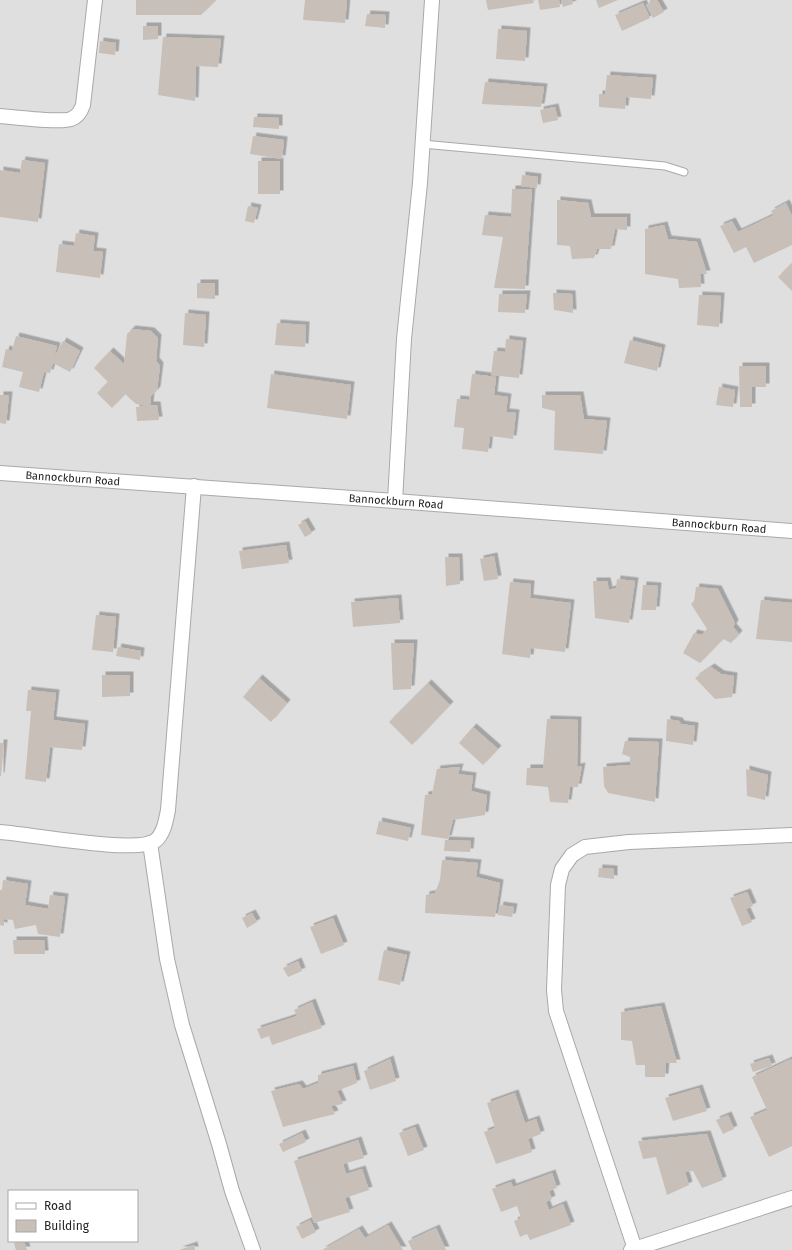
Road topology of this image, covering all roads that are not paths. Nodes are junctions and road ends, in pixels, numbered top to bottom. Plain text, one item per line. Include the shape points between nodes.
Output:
1 (95, 0) edge
2 (432, 0) edge
3 (0, 116) edge
4 (422, 144) junction
5 (684, 172) dead end
6 (0, 473) edge
7 (194, 486) junction
8 (395, 501) junction
9 (792, 531) edge
10 (0, 832) edge
11 (792, 835) edge
12 (150, 843) junction
13 (792, 1198) edge
14 (633, 1249) edge
15 (253, 1250) edge

1 - 3 street via 83,105 80,112 66,120
2 - 4 street
4 - 5 lane via 665,166
4 - 8 street via 404,339
6 - 7 street, Bannockburn Road
7 - 8 street, Bannockburn Road
7 - 12 street via 168,810 162,832
8 - 9 street, Bannockburn Road
10 - 12 street via 97,844 140,846
11 - 14 street via 629,842 586,847 572,855 562,869 558,884 557,907 554,990 556,1011
12 - 15 street via 167,959 182,1025 232,1191
13 - 14 street

